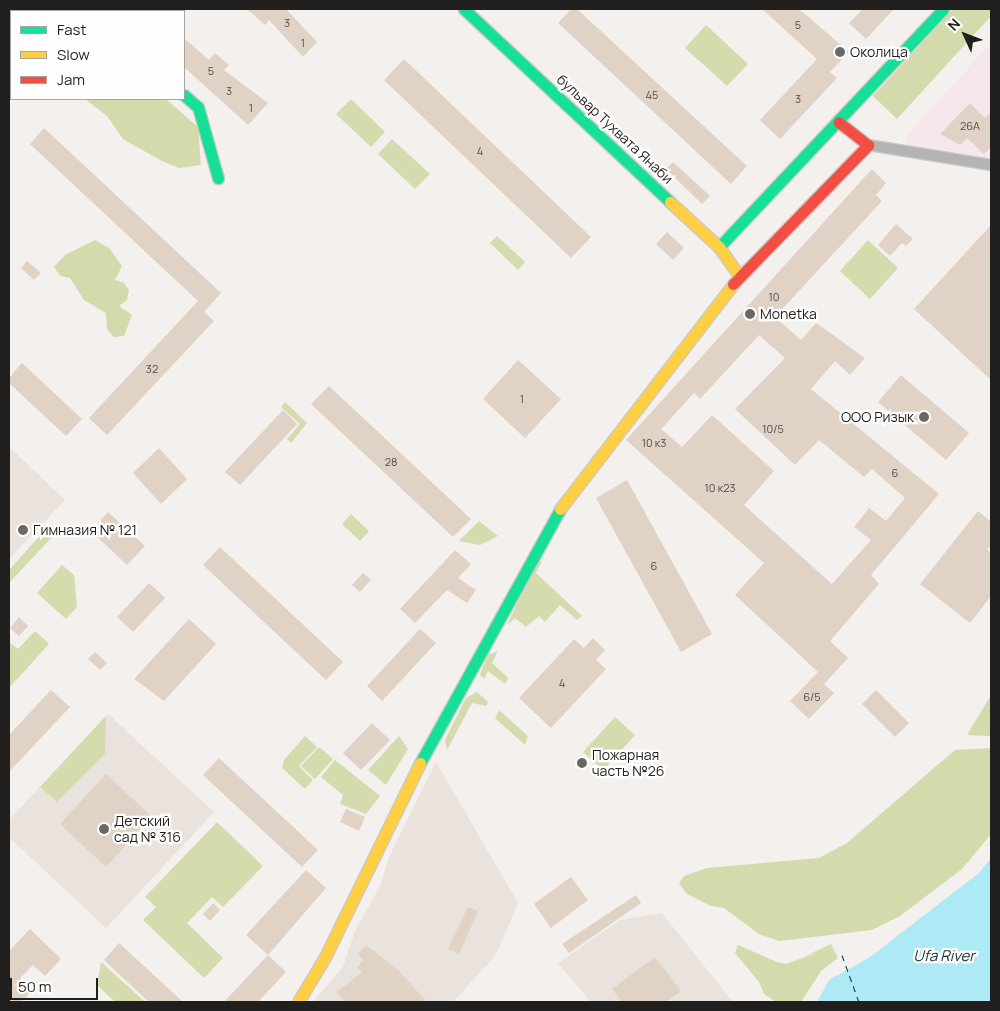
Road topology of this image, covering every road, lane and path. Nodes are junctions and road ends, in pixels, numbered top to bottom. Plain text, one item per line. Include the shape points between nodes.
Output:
1 (465, 9) edge
2 (943, 9) edge
3 (185, 96) edge
4 (839, 122) junction
5 (868, 145) junction
6 (991, 165) edge
7 (218, 178) dead end
8 (719, 247) junction
9 (740, 276) junction
10 (298, 1002) edge

1 - 8 street, бульвар Тухвата Янаби
2 - 4 street
3 - 7 street via 198,108
4 - 5 street
4 - 8 street
5 - 6 street
5 - 9 street
8 - 9 street, бульвар Тухвата Янаби
9 - 10 street via 578,482 540,541 431,741 325,957

